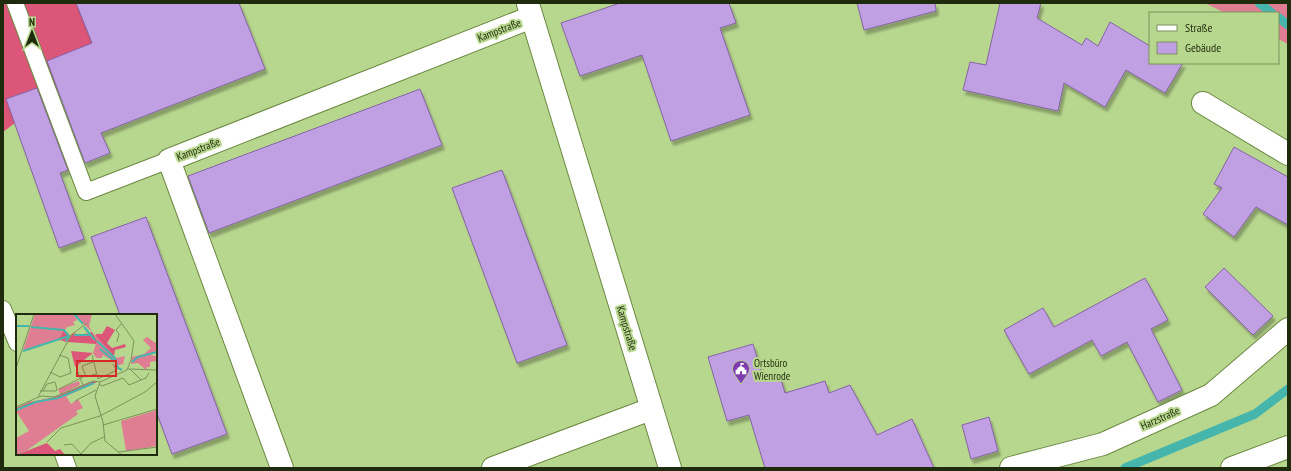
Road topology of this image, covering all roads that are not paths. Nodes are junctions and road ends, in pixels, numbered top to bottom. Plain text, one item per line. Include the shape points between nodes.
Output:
1 (15, 3) edge
2 (530, 10) edge
3 (1203, 103) dead end
4 (1288, 154) edge
5 (169, 160) junction
6 (3, 309) edge
7 (1288, 329) edge
8 (16, 341) edge
9 (651, 408) junction
10 (1288, 447) edge
11 (63, 455) edge
12 (68, 468) edge
13 (282, 468) edge
14 (493, 468) edge
15 (670, 468) edge
16 (1011, 468) edge
17 (1232, 468) edge

1 - 5 lane via 86,192
2 - 5 street, Kampstraße
2 - 9 street, Kampstraße
3 - 4 street
5 - 13 street, Kampstraße
6 - 8 lane
7 - 16 street, Harzstraße via 1211,395 1103,444
9 - 14 street
9 - 15 street, Kampstraße
10 - 17 street
11 - 12 lane

